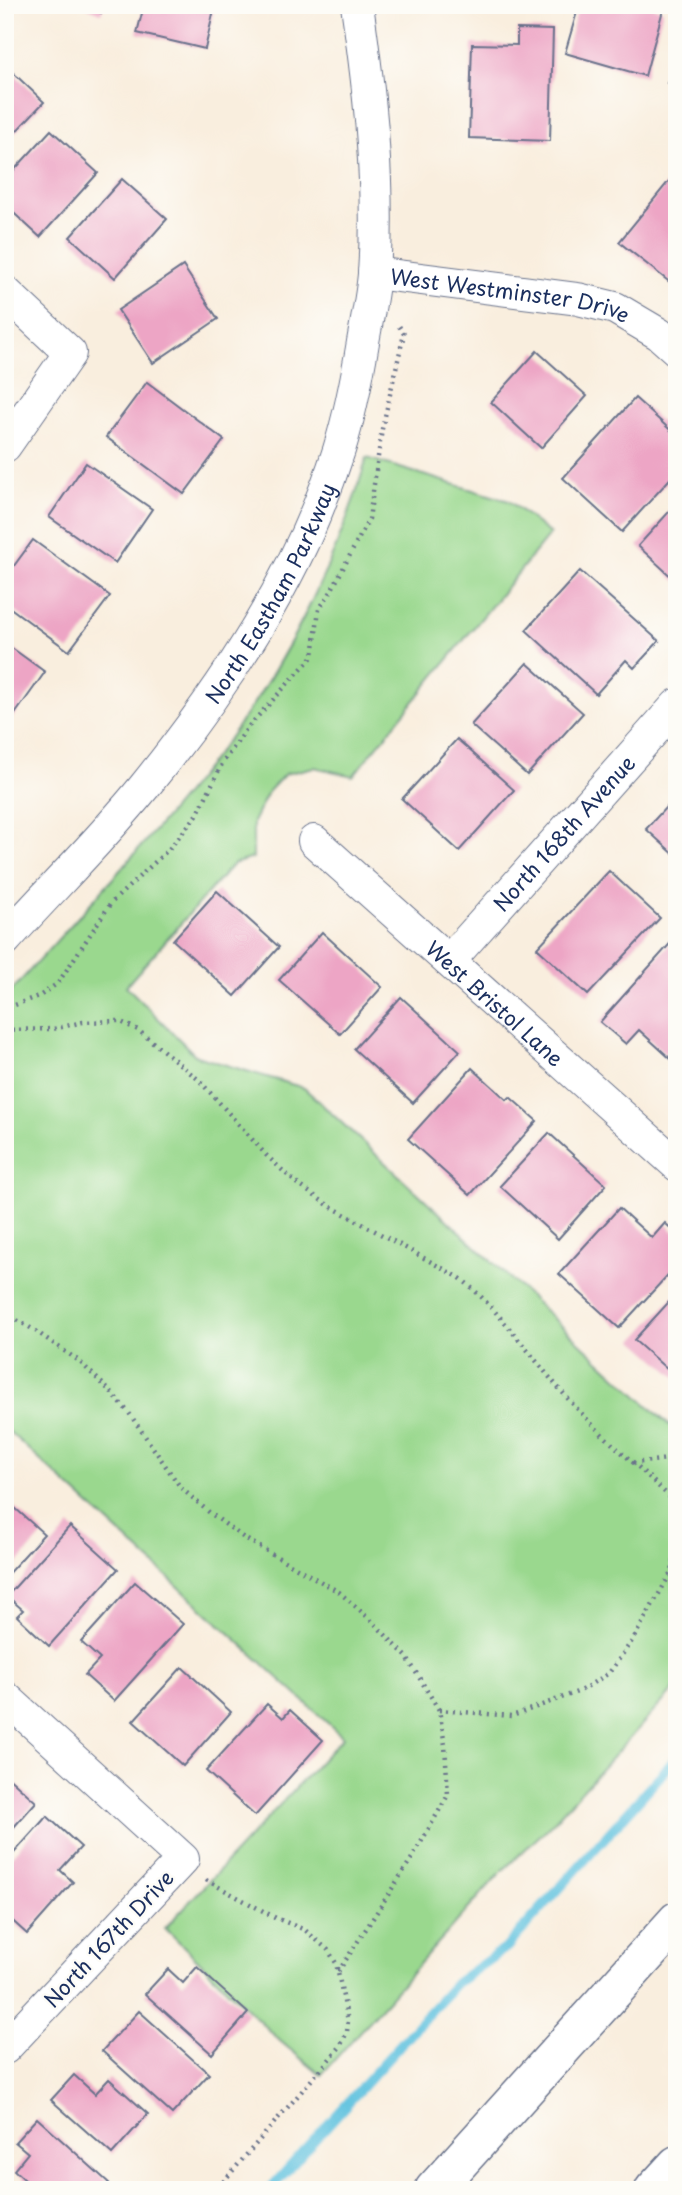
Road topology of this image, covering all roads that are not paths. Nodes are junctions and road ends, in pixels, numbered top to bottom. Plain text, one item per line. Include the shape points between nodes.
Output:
1 (357, 5) edge
2 (374, 273) junction
3 (5, 292) edge
4 (677, 350) edge
5 (5, 446) edge
6 (677, 705) edge
7 (314, 841) dead end
8 (5, 940) edge
9 (449, 961) junction
10 (677, 1165) edge
11 (5, 1697) edge
12 (677, 1920) edge
13 (5, 2048) edge
14 (677, 2165) edge
15 (434, 2190) edge
16 (654, 2190) edge

1 - 2 street, North Eastham Parkway via 376,172
2 - 4 street, West Westminster Drive via 578,299 615,308
2 - 8 street, North Eastham Parkway via 358,373 339,450 304,540 263,616 143,789
3 - 5 street via 70,353
6 - 9 street, North 168th Avenue
7 - 9 street, West Bristol Lane
9 - 10 street, West Bristol Lane
11 - 13 street, North 167th Drive via 183,1859
12 - 15 highway
14 - 16 highway

